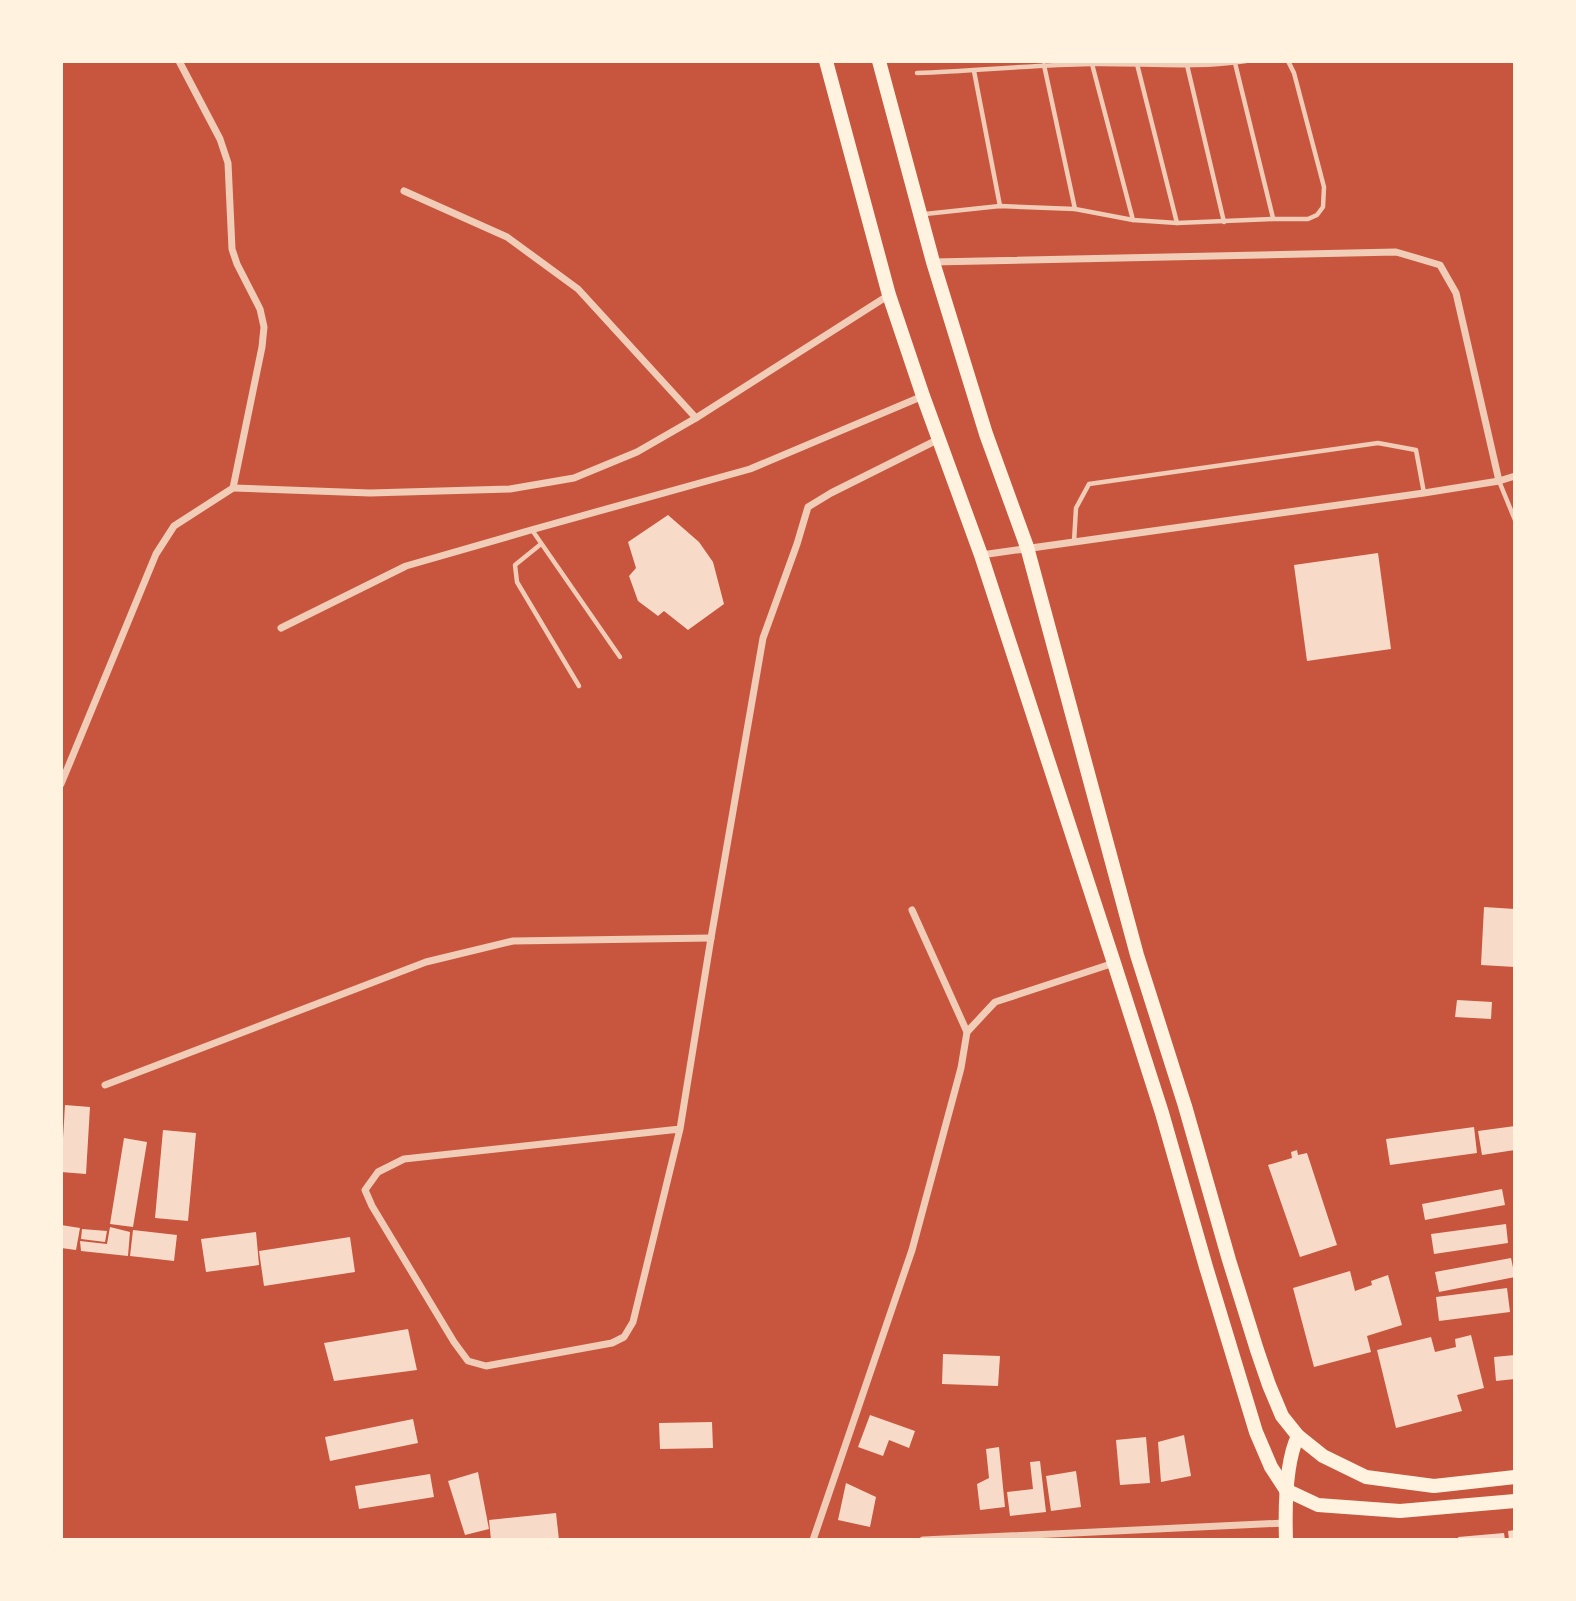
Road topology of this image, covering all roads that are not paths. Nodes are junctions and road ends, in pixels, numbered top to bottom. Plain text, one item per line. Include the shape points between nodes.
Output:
1 (179, 61) edge
2 (826, 61) edge
3 (879, 61) edge
4 (1246, 61) edge
5 (1288, 61) edge
6 (1235, 63) edge
7 (1092, 64) junction
8 (1138, 64) junction
9 (1044, 65) junction
10 (1187, 65) junction
11 (974, 71) junction
12 (918, 73) dead end
13 (404, 191) dead end
14 (1000, 206) junction
15 (1075, 209) junction
16 (920, 214) junction
17 (1273, 219) junction
18 (1133, 220) junction
19 (1224, 222) junction
20 (1177, 223) junction
21 (933, 262) junction
22 (889, 295) junction
23 (923, 396) junction
24 (696, 418) junction
25 (940, 439) junction
26 (1515, 476) edge
27 (1499, 481) junction
28 (233, 488) junction
29 (1424, 493) junction
30 (1515, 520) edge
31 (531, 530) junction
32 (1074, 542) junction
33 (541, 544) junction
34 (1027, 547) junction
35 (981, 555) junction
36 (281, 628) dead end
37 (620, 657) dead end
38 (579, 686) dead end
39 (61, 784) edge
40 (912, 910) dead end
41 (710, 938) junction
42 (1114, 963) junction
43 (967, 1032) junction
44 (105, 1086) dead end
45 (680, 1129) junction
46 (1298, 1436) junction
47 (1515, 1477) edge
48 (1286, 1490) junction
49 (1515, 1501) edge
50 (1285, 1523) junction
51 (813, 1540) edge
52 (923, 1540) edge
53 (1286, 1540) edge

1 - 28 street via 228,163 232,248 264,327
2 - 22 main road
3 - 16 main road
4 - 6 lane
5 - 17 lane via 1324,187 1323,207 1308,219
6 - 10 lane
6 - 17 lane
7 - 8 lane
7 - 9 lane
7 - 18 lane
8 - 10 lane
8 - 20 lane
9 - 11 lane
9 - 15 lane
10 - 19 lane
11 - 12 lane
11 - 14 lane
13 - 24 street via 507,237 578,289
14 - 15 lane
14 - 16 lane
15 - 18 lane
16 - 21 main road
17 - 19 lane
18 - 20 lane
19 - 20 lane
21 - 27 street via 1396,252 1440,265 1456,293
21 - 34 main road via 986,434
22 - 23 main road
22 - 24 street
23 - 25 main road
23 - 31 street via 750,469
24 - 28 street via 638,452 574,478 510,489 370,493
25 - 35 main road
25 - 41 street via 808,507 763,638
26 - 27 street
27 - 29 street
27 - 30 lane
28 - 39 street via 174,526 156,554
29 - 32 street
29 - 32 lane via 1416,450 1378,443 1089,484 1076,508
31 - 33 lane
31 - 36 street via 406,566
32 - 34 street
33 - 37 lane
33 - 38 lane via 515,565 517,582
34 - 35 street
34 - 46 main road via 1137,955 1229,1260 1269,1385 1282,1416
35 - 42 main road
40 - 43 street
41 - 44 street via 513,941 426,962
41 - 45 street
42 - 43 street via 995,1002
42 - 48 main road via 1256,1432
43 - 51 street via 912,1250
45 - 45 street via 633,1322 625,1337 612,1343 486,1366 468,1361 365,1190 378,1171 404,1159
46 - 47 main road via 1323,1456 1366,1477 1434,1486
46 - 48 main road
48 - 49 main road via 1318,1505 1400,1511
48 - 50 main road
50 - 52 street
50 - 53 main road

